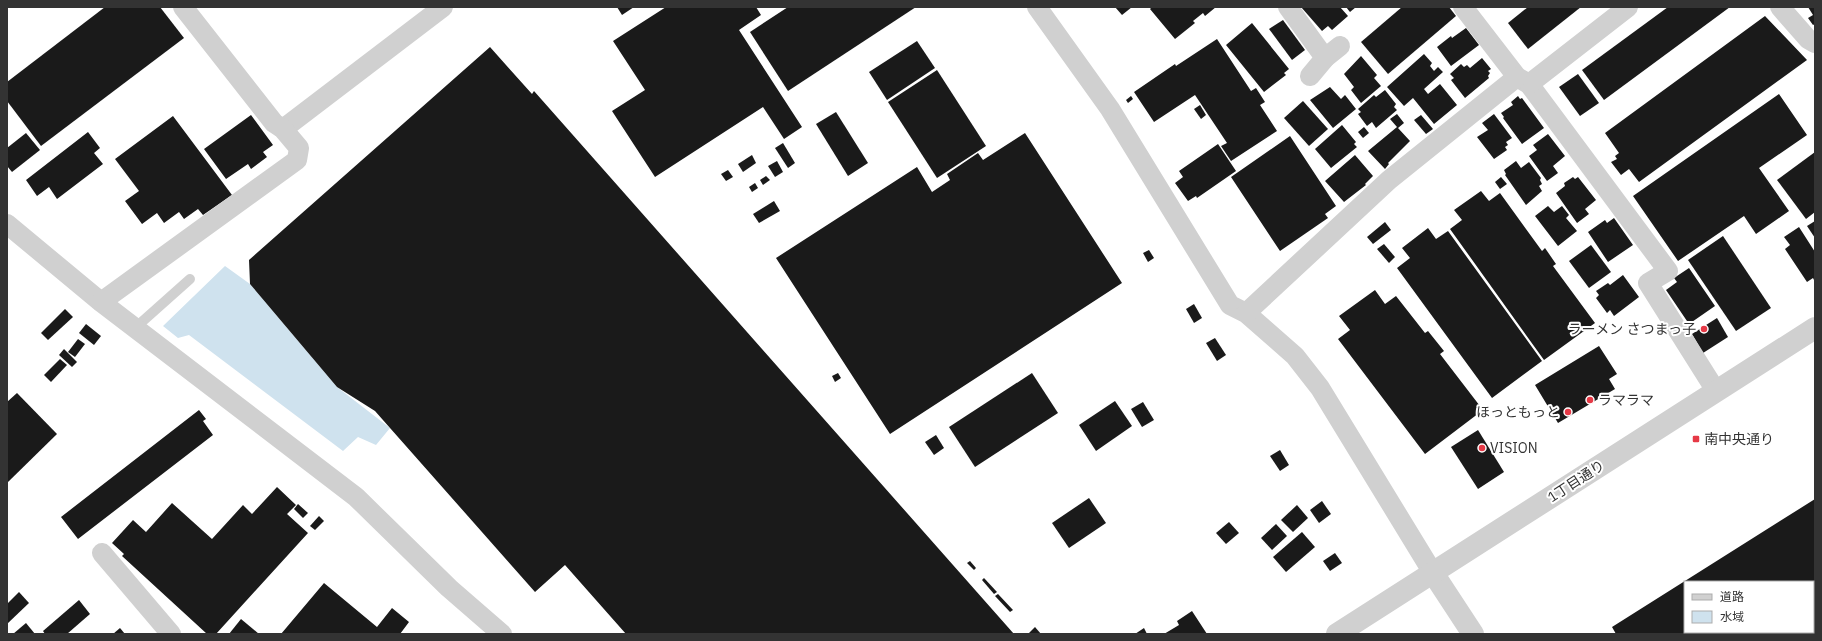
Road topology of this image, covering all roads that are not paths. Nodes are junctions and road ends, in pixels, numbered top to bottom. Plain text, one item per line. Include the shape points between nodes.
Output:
1 (183, 7) edge
2 (443, 7) edge
3 (1038, 7) edge
4 (1288, 7) edge
5 (1463, 7) edge
6 (1628, 7) edge
7 (1780, 7) edge
8 (1815, 43) edge
9 (1310, 76) dead end
10 (1523, 80) junction
11 (283, 129) junction
12 (7, 224) edge
13 (190, 279) dead end
14 (101, 302) junction
15 (1246, 313) junction
16 (135, 328) junction
17 (1815, 328) edge
18 (1716, 391) junction
19 (102, 553) dead end
20 (1433, 573) junction
21 (171, 634) edge
22 (502, 634) edge
23 (1337, 634) edge
24 (1473, 634) edge

1 - 11 street via 274,123
2 - 11 street
3 - 15 street via 1110,109 1230,305
4 - 9 street via 1333,52
5 - 10 street
6 - 10 street
7 - 8 street via 1808,39
10 - 15 street via 1389,180
10 - 18 street via 1668,271 1648,283
11 - 14 street via 299,148 297,160
12 - 14 street
13 - 16 lane
14 - 16 street
15 - 20 street via 1295,356 1320,388
16 - 22 street via 356,497 449,588
17 - 18 street, 1丁目通り
18 - 20 street, 1丁目通り
19 - 21 street
20 - 23 street, 1丁目通り
20 - 24 street

